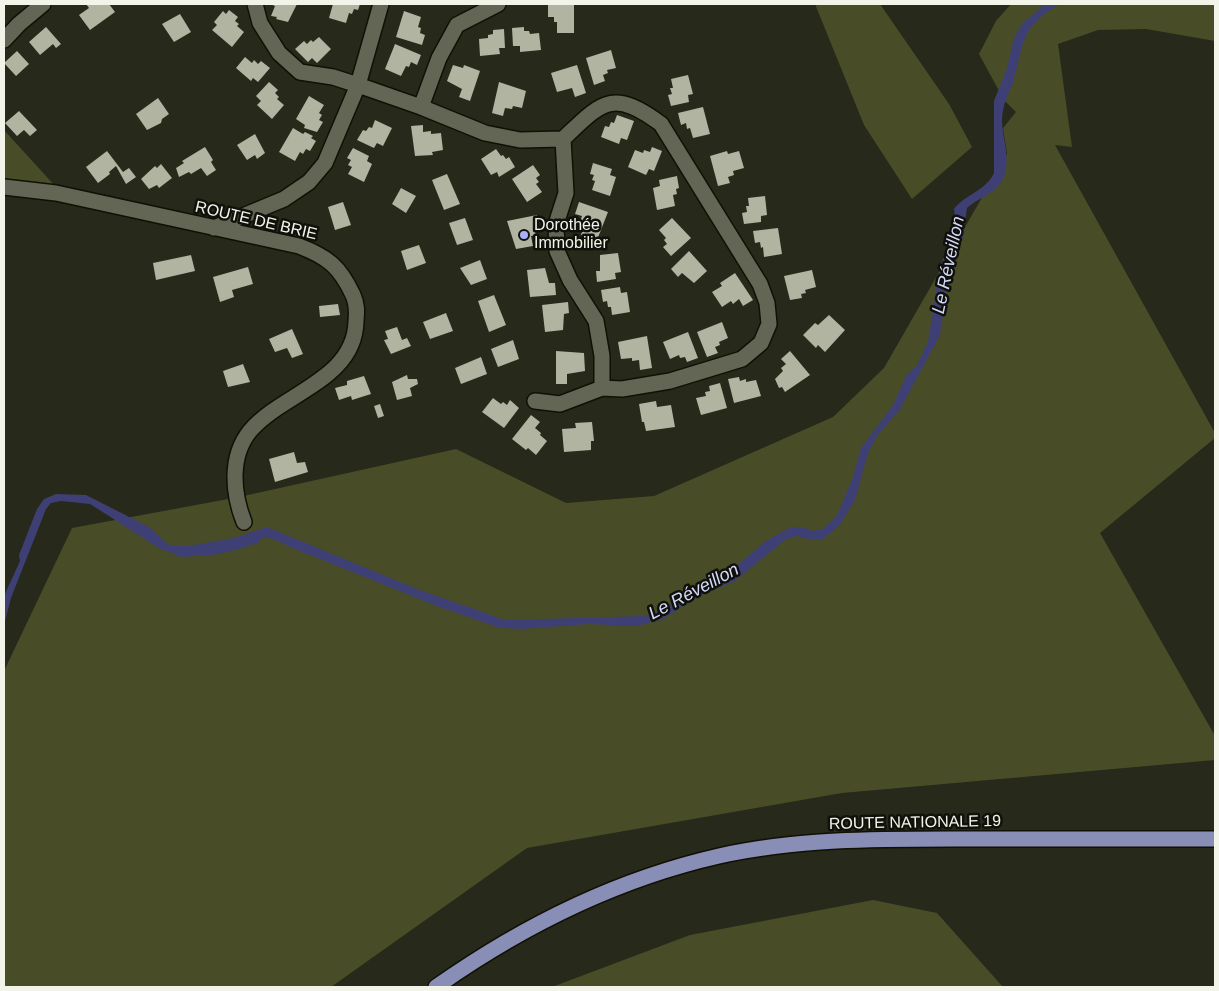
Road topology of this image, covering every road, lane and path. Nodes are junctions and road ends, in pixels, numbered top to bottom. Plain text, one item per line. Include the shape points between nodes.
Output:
1 (43, 4) edge
2 (256, 4) edge
3 (381, 4) edge
4 (498, 4) edge
5 (4, 40) edge
6 (358, 85) junction
7 (421, 107) junction
8 (563, 139) junction
9 (4, 187) edge
10 (214, 228) junction
11 (602, 388) junction
12 (535, 401) dead end
13 (244, 522) dead end
14 (1215, 839) edge
15 (436, 987) edge

1 - 5 street
2 - 6 street via 260,23 279,53 300,72 334,77
3 - 6 street
4 - 7 street via 457,25 439,58
6 - 7 street
6 - 10 street via 325,163 309,182 284,199
7 - 8 street via 486,133 520,140
8 - 11 street via 566,193 556,224 557,252 596,321 602,356
8 - 11 street via 596,108 615,103 639,108 661,124 760,284 767,303 769,324 761,343 742,359 670,381 622,389
9 - 10 street, ROUTE DE BRIE via 56,193
10 - 13 street, ROUTE DE BRIE via 299,246 322,255 344,275 357,303 356,332 346,354 326,376 250,432 240,452 234,478 237,503
11 - 12 street via 560,404
14 - 15 main road, ROUTE NATIONALE 19 via 865,839 766,848 719,856 657,875 561,912 510,939

